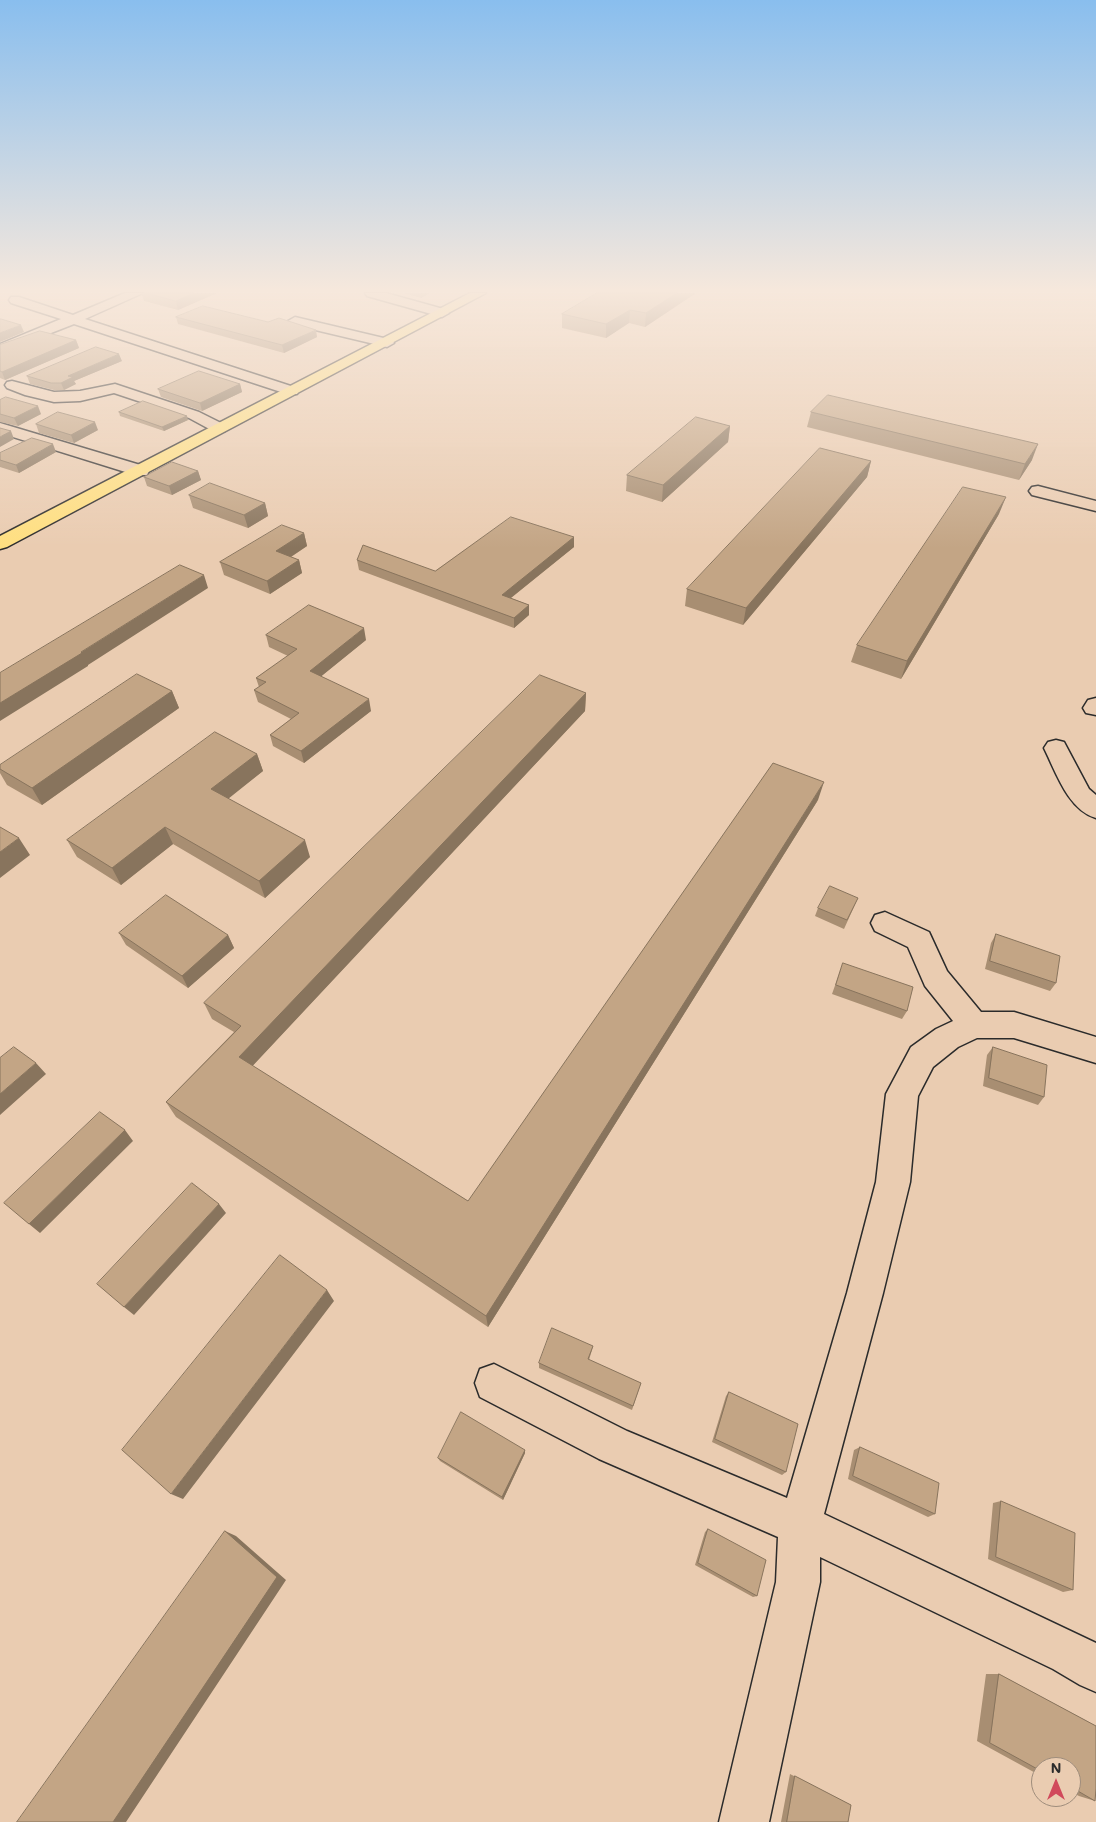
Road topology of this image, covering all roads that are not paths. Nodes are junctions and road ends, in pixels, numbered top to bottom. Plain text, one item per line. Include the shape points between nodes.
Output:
1 (28, 378) edge
2 (252, 378) edge
3 (318, 378) edge
4 (6, 387) edge
5 (292, 391) junction
6 (42, 424) edge
7 (0, 428) edge
8 (219, 428) junction
9 (23, 440) junction
10 (141, 471) junction
11 (1038, 491) dead end
12 (1096, 506) edge
13 (0, 543) edge
14 (1056, 748) dead end
15 (1096, 809) edge
16 (885, 923) dead end
17 (974, 1025) junction
18 (1096, 1050) edge
19 (494, 1383) dead end
20 (800, 1526) junction
21 (1096, 1669) edge
22 (744, 1822) edge

1 - 4 street
2 - 5 street
3 - 5 main road
4 - 8 street via 54,397 80,396 114,388 194,415
5 - 8 main road
6 - 9 street
7 - 9 street
8 - 10 main road
9 - 10 street
10 - 13 main road
11 - 12 street
14 - 15 street via 1080,794
16 - 17 street via 919,940 935,978
17 - 18 street via 1014,1025
17 - 20 street via 947,1038 922,1057 902,1094 893,1182
19 - 20 street via 614,1445
20 - 21 street via 1069,1653
20 - 22 street via 798,1582

